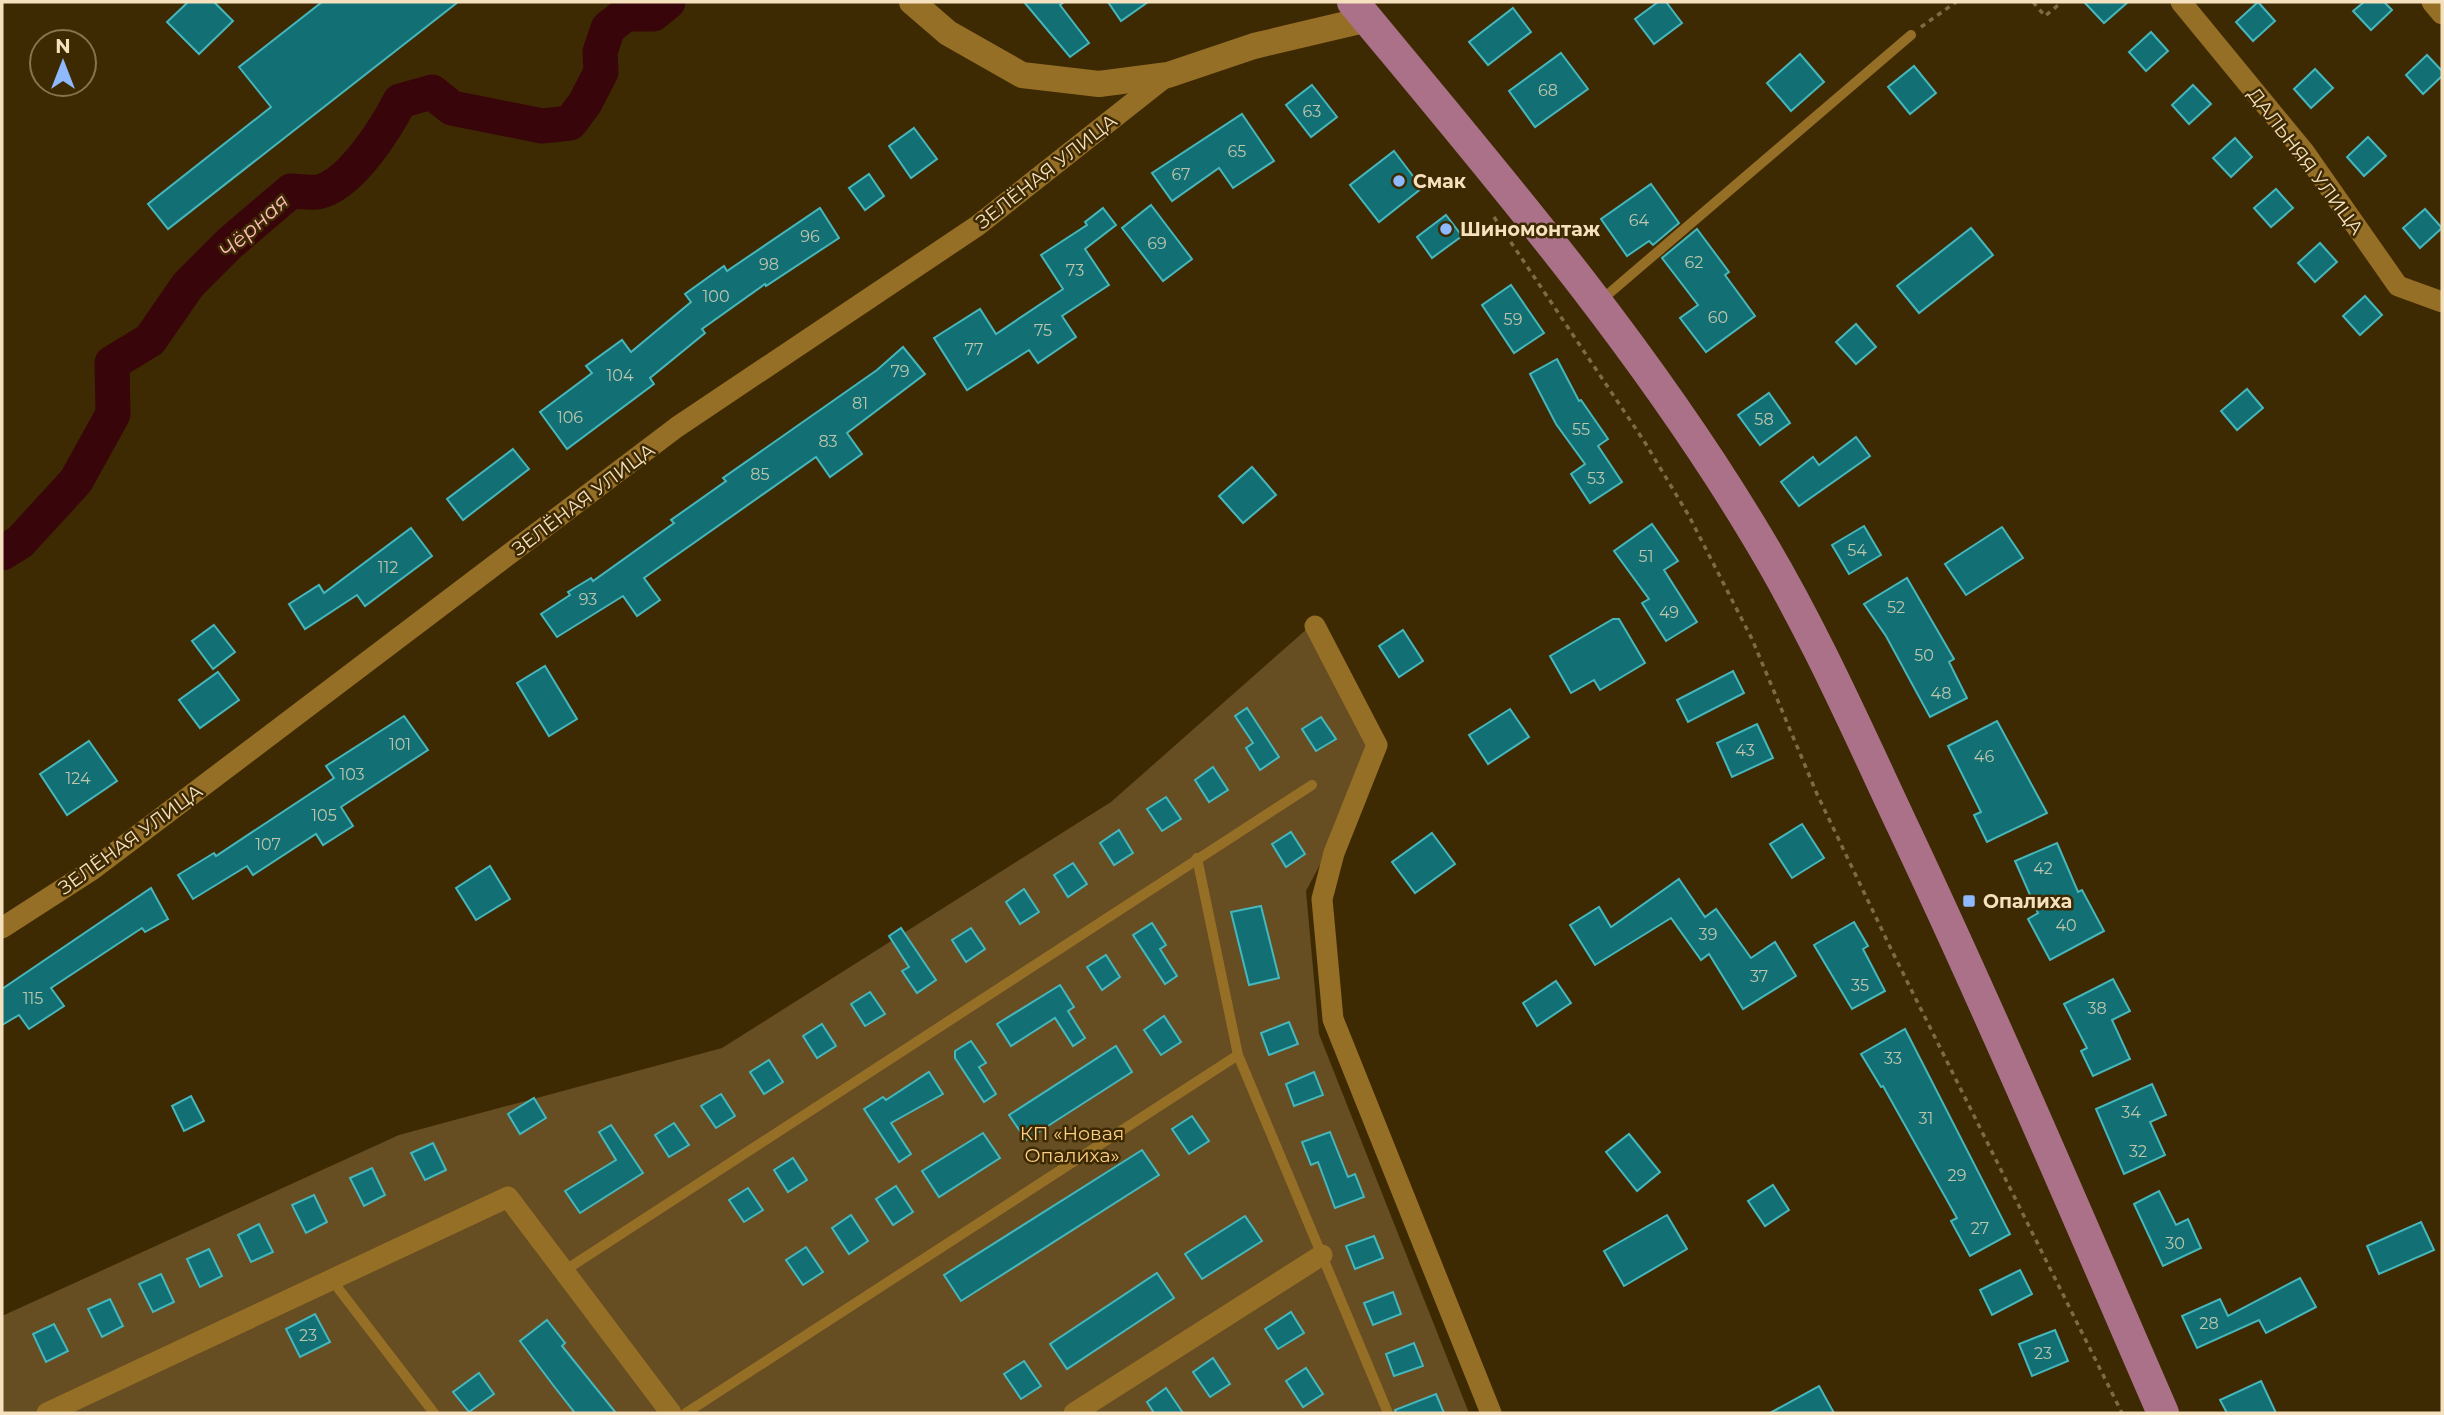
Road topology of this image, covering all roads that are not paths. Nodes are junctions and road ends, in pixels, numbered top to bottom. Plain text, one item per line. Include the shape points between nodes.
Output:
1 (912, 2) edge
2 (2181, 2) edge
3 (2432, 2) edge
4 (1360, 11) edge
5 (2442, 14) edge
6 (1911, 35) road end
7 (1168, 75) junction
8 (2442, 302) edge
9 (1596, 304) junction
10 (1315, 626) dead end
11 (1312, 785) dead end
12 (1197, 858) junction
13 (2, 928) edge
14 (1238, 1055) junction
15 (1322, 1255) junction
16 (564, 1271) junction
17 (331, 1279) junction
18 (47, 1413) edge
19 (434, 1413) edge
20 (671, 1413) edge
21 (686, 1413) edge
22 (1074, 1413) edge
23 (1388, 1413) edge
24 (1491, 1413) edge
25 (2163, 1413) edge

1 - 7 street via 947,33 1022,75 1099,84
2 - 8 street, ДАЛЬНЯЯ УЛИЦА via 2305,153 2398,286
3 - 5 street
4 - 7 street
4 - 9 main road
6 - 9 lane
7 - 13 street, ЗЕЛЁНАЯ УЛИЦА via 977,226 677,427 92,870
9 - 25 main road via 1691,432 1802,616 1979,987
10 - 24 street via 1377,745 1334,853 1322,899 1333,1019
11 - 12 lane
12 - 14 lane
12 - 16 lane
14 - 15 lane
14 - 21 lane
15 - 22 street
15 - 23 lane
16 - 17 street via 508,1197
16 - 20 street
17 - 18 street
17 - 19 lane

